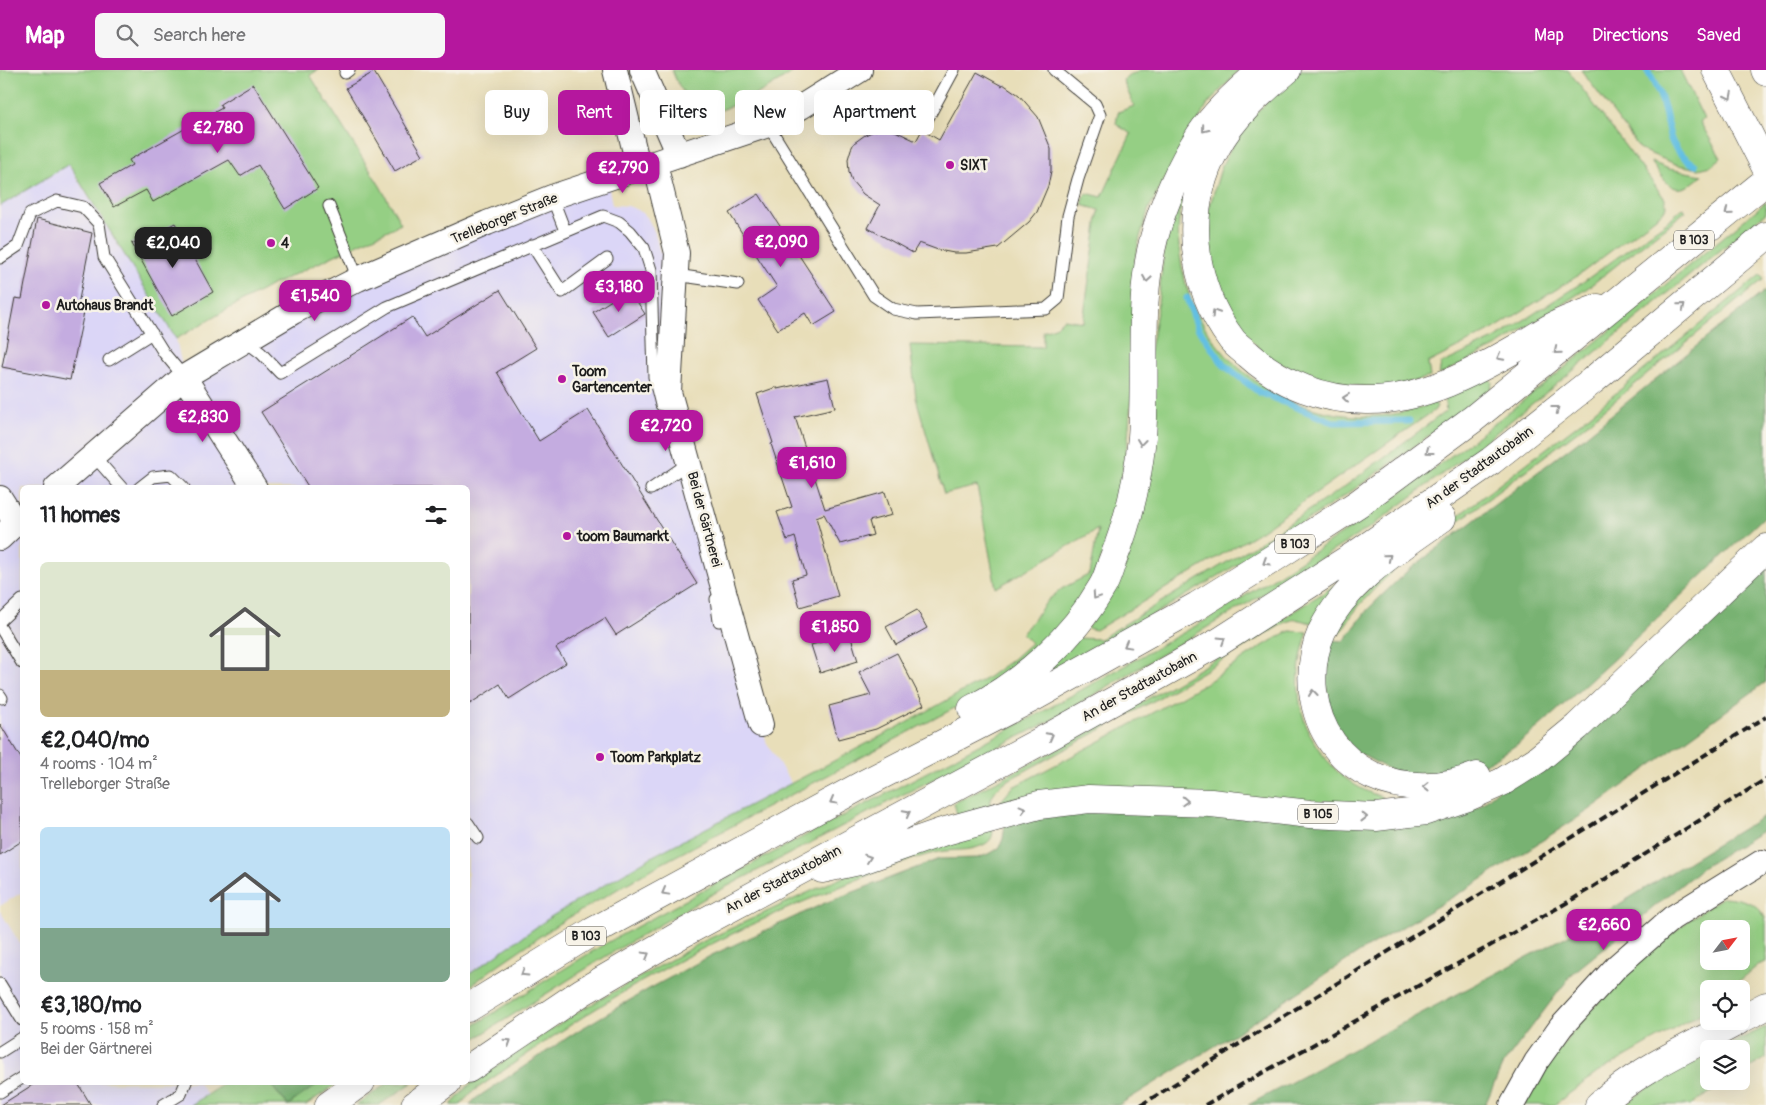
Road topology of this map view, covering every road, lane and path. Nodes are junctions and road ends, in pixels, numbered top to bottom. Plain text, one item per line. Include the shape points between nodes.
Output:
1 (615, 70) edge
2 (642, 70) edge
3 (860, 70) edge
4 (954, 70) edge
5 (1054, 70) edge
6 (1263, 70) edge
7 (1287, 70) edge
8 (1716, 70) edge
9 (804, 105) edge
10 (934, 107) edge
11 (738, 135) edge
12 (774, 135) edge
13 (679, 155) junction
14 (647, 167) junction
15 (1766, 168) edge
16 (1766, 181) edge
17 (552, 197) junction
18 (329, 206) dead end
19 (565, 231) junction
20 (1766, 236) edge
21 (532, 245) junction
22 (0, 258) edge
23 (607, 259) dead end
24 (676, 275) junction
25 (358, 279) junction
26 (738, 284) dead end
27 (1622, 299) junction
28 (152, 333) junction
29 (245, 340) junction
30 (108, 360) dead end
31 (184, 377) junction
32 (93, 455) junction
33 (1491, 461) junction
34 (680, 469) junction
35 (59, 485) edge
36 (119, 485) edge
37 (143, 485) edge
38 (181, 485) edge
39 (253, 485) edge
40 (651, 488) dead end
41 (0, 498) edge
42 (13, 526) edge
43 (1766, 530) edge
44 (1766, 548) edge
45 (20, 602) edge
46 (0, 621) edge
47 (719, 621) dead end
48 (0, 626) edge
49 (20, 660) edge
50 (761, 724) dead end
51 (864, 784) junction
52 (470, 826) edge
53 (478, 838) dead end
54 (1765, 863) edge
55 (787, 877) junction
56 (0, 984) edge
57 (1766, 1006) edge
58 (470, 1007) edge
59 (1750, 1015) edge
60 (20, 1017) edge
61 (1722, 1030) edge
62 (20, 1039) edge
63 (0, 1052) edge
64 (470, 1068) edge
65 (20, 1079) edge
66 (184, 1085) edge
67 (357, 1085) edge
68 (444, 1085) edge
69 (0, 1092) edge
70 (416, 1104) edge
71 (163, 1105) edge
72 (330, 1105) edge
73 (1512, 1105) edge
74 (1600, 1105) edge

1 - 14 street, Bei der Gärtnerei
2 - 13 street
3 - 9 street, Trelleborger Straße
4 - 10 lane
5 - 12 lane via 1095,104 1100,115 1068,216 1058,299 1046,309 917,314 893,309 874,296
6 -> 51 highway via 1229,100 1200,134 1173,185 1154,237 1145,285 1142,437 1122,538 1103,585 1075,628 1029,671 996,696 930,731
27 -> 7 highway, B 103 via 1556,325 1437,388 1406,397 1369,400 1331,396 1295,386 1263,368 1233,341 1210,304 1197,264 1194,226 1202,185 1216,148 1236,117
8 -> 15 highway
11 - 13 street, Trelleborger Straße
13 - 14 street, Trelleborger Straße
14 - 17 street, Trelleborger Straße
14 - 24 street, Bei der Gärtnerei via 677,254
16 -> 27 highway, B 103
17 - 19 lane
17 - 25 street, Trelleborger Straße
18 - 25 lane
19 - 21 lane
19 - 34 lane via 603,216 619,222 644,248 651,270 654,377
33 -> 20 highway, An der Stadtautobahn
21 - 23 lane via 562,292
21 - 29 lane via 387,307 280,373
22 - 28 lane via 18,246 30,214 57,201 83,206 99,224 104,257
24 - 26 lane
24 - 50 street, Bei der Gärtnerei via 669,392
25 - 29 street, Trelleborger Straße
27 -> 51 highway, B 103 via 1473,419 1359,503 1282,553 1197,606 1034,697
28 - 30 lane
28 - 31 lane
29 - 31 street, Trelleborger Straße
31 - 32 street, Trelleborger Straße
31 - 39 street
32 - 35 street, Trelleborger Straße
32 - 36 lane
43 -> 33 highway via 1557,725 1527,749 1492,770 1459,783 1404,786 1375,777 1345,758 1331,741 1315,708 1312,683 1314,656 1322,632 1338,604 1358,581 1466,500
55 -> 33 highway, An der Stadtautobahn via 1219,642 1361,551
34 - 40 lane
34 - 47 lane via 714,591
37 - 38 lane via 153,477 171,475
41 - 42 street
55 -> 44 highway, B 105 via 859,861 942,832 1039,805 1090,799 1211,803 1310,814 1376,817 1426,811 1468,797 1509,778 1577,727
45 - 46 lane
48 - 49 lane
51 -> 58 highway, B 103 via 592,932
52 - 53 lane
54 - 73 street via 1672,918 1616,966 1561,1027 1536,1062
64 -> 55 highway, An der Stadtautobahn via 582,992
56 - 60 lane
57 - 59 highway
61 - 74 highway via 1638,1076
62 - 63 lane
65 - 69 lane
66 - 71 lane via 180,1094
67 - 72 highway
68 - 70 highway

